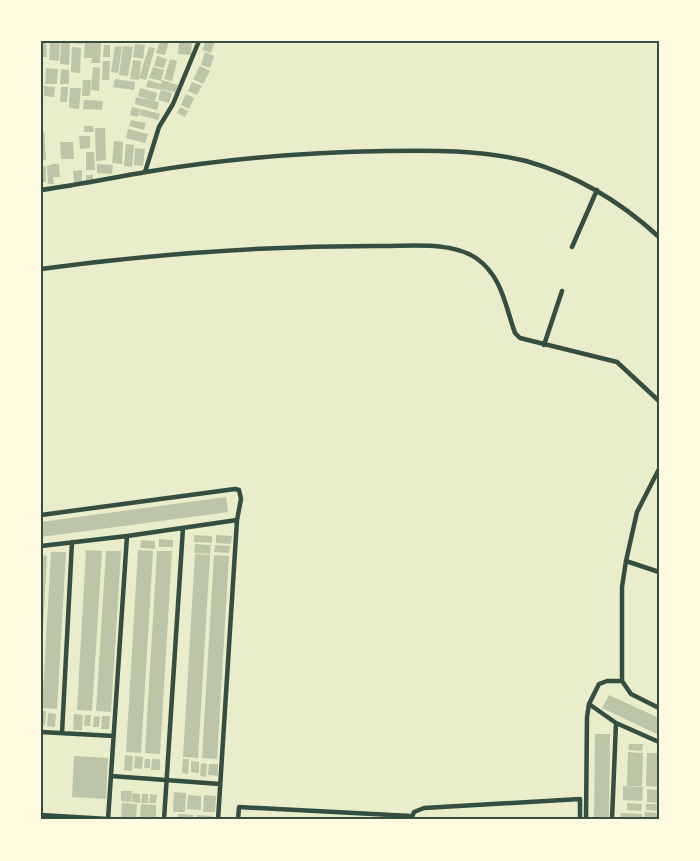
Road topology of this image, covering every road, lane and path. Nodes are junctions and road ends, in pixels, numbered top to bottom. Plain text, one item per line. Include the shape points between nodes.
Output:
1 (199, 41) edge
2 (145, 172) junction
3 (41, 190) edge
4 (597, 190) junction
5 (659, 238) edge
6 (572, 248) dead end
7 (41, 269) edge
8 (562, 290) dead end
9 (544, 345) junction
10 (659, 401) edge
11 (659, 469) edge
12 (41, 515) edge
13 (237, 520) junction
14 (183, 528) junction
15 (127, 536) junction
16 (72, 542) junction
17 (41, 546) edge
18 (626, 561) junction
19 (659, 572) edge
20 (622, 681) junction
21 (589, 704) junction
22 (659, 708) edge
23 (616, 722) junction
24 (41, 732) edge
25 (62, 733) junction
26 (114, 736) junction
27 (659, 742) edge
28 (111, 776) junction
29 (167, 780) junction
30 (220, 784) junction
31 (41, 815) edge
32 (55, 818) edge
33 (108, 819) edge
34 (412, 819) edge
35 (164, 820) edge
36 (218, 820) edge
37 (238, 820) edge
38 (580, 820) edge
39 (586, 820) edge
40 (612, 820) edge

1 - 2 street via 173,104 159,128
2 - 3 street
2 - 4 street via 302,154 429,150 525,161
4 - 5 street via 634,215
4 - 6 street
7 - 9 street via 236,249 304,246 448,248 474,257 494,274 516,336
8 - 9 street
9 - 10 street via 620,363
11 - 18 street via 637,512
12 - 13 street via 235,489 241,496
13 - 14 street
13 - 30 street
14 - 15 street
14 - 29 street
15 - 16 street
15 - 26 street
16 - 17 street
16 - 25 street
18 - 19 street
18 - 20 street via 622,587
20 - 21 street via 599,684
20 - 22 street via 631,694
21 - 23 street
21 - 39 street
23 - 27 street
23 - 40 street
24 - 25 street
25 - 26 street
26 - 28 street
28 - 29 street
28 - 33 street
29 - 30 street
29 - 35 street
30 - 36 street
31 - 32 street
32 - 33 street
34 - 37 street via 239,807
34 - 38 street via 414,812 424,808 580,799

